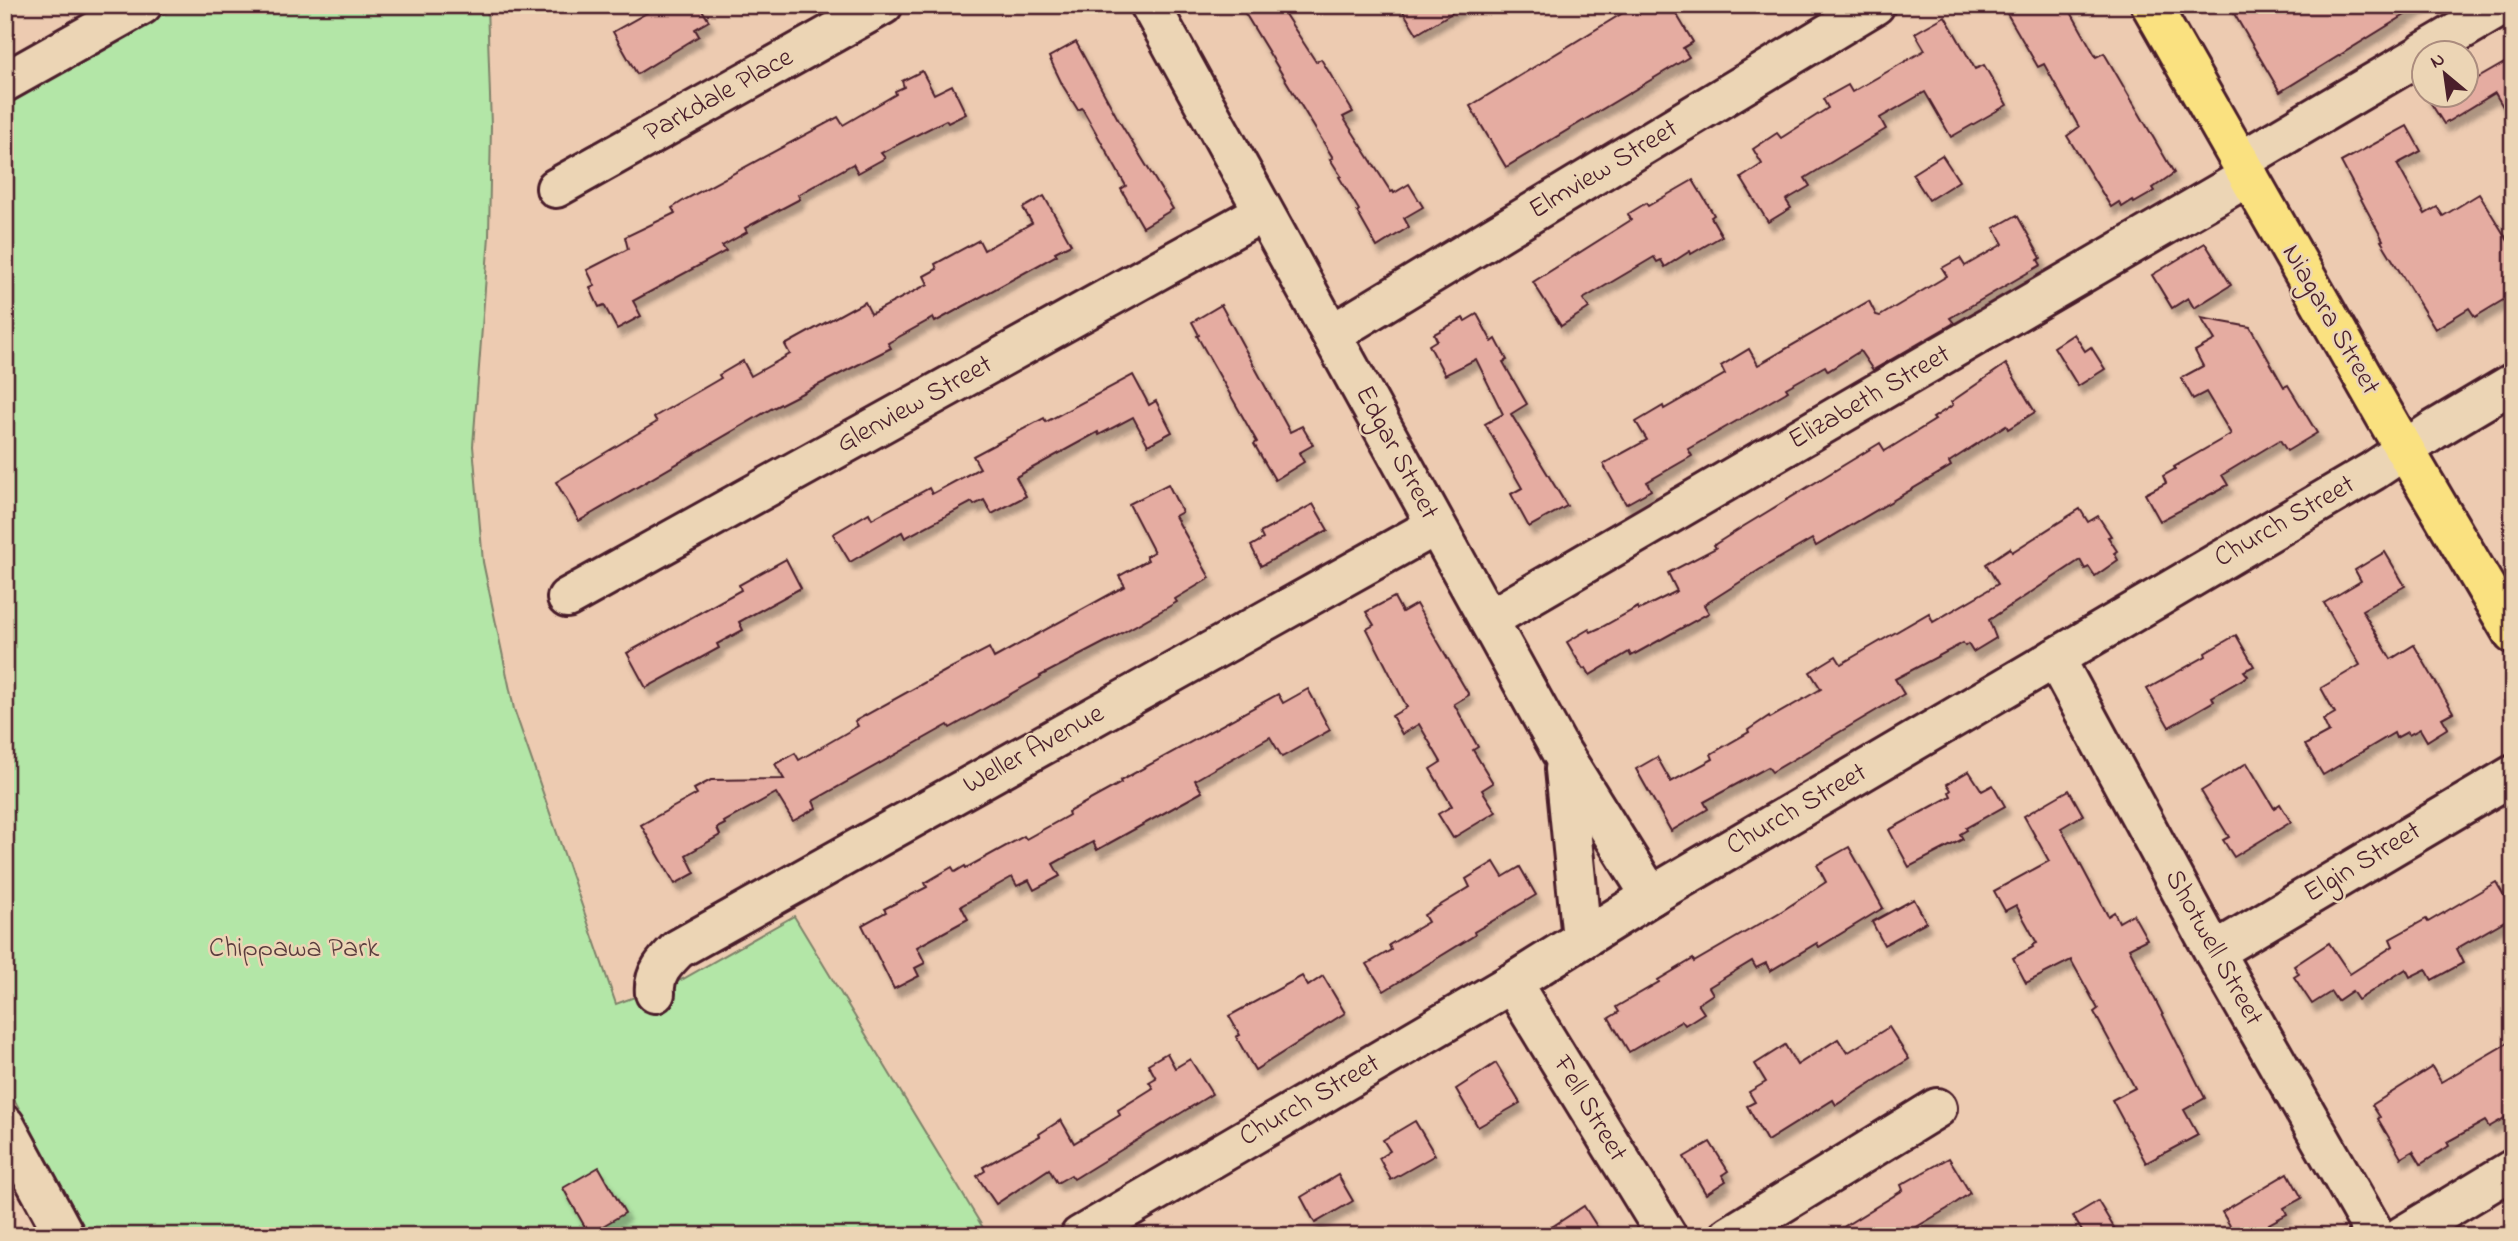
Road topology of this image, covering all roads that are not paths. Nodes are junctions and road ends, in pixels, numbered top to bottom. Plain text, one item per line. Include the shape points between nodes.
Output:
1 (142, 5) edge
2 (883, 5) edge
3 (1150, 5) edge
4 (1875, 5) edge
5 (2151, 5) edge
6 (2504, 5) edge
7 (2449, 38) edge
8 (2410, 62) edge
9 (5, 82) edge
10 (2245, 169) junction
11 (556, 188) dead end
12 (1263, 212) junction
13 (1332, 334) junction
14 (2513, 383) edge
15 (2405, 449) junction
16 (1435, 526) junction
17 (567, 598) dead end
18 (1490, 619) junction
19 (2513, 634) edge
20 (2055, 658) junction
21 (1560, 750) junction
22 (2513, 775) edge
23 (1651, 896) junction
24 (1582, 939) junction
25 (2214, 952) junction
26 (1512, 983) junction
27 (655, 993) dead end
28 (1937, 1108) dead end
29 (5, 1125) edge
30 (2513, 1169) edge
31 (65, 1236) edge
32 (1080, 1236) edge
33 (1667, 1236) edge
34 (1729, 1236) edge
35 (2376, 1236) edge
36 (2402, 1236) edge

1 - 9 street
2 - 11 street, Parkdale Place
3 - 12 street, Edgar Street
4 - 13 street, Elmview Street
5 - 10 main road, Niagara Street
6 - 7 street, Elizabeth Street
8 - 10 street, Elizabeth Street
10 - 15 main road, Niagara Street
10 - 18 street, Elizabeth Street
12 - 13 street, Edgar Street
12 - 17 street, Glenview Street
13 - 16 street, Edgar Street
14 - 15 street, Church Street
15 - 19 main road, Niagara Street
15 - 20 street, Church Street
16 - 18 street, Edgar Street
16 - 27 street, Weller Avenue via 678,949 659,971
18 - 21 street, Edgar Street
20 - 23 street, Church Street
20 - 25 street, Shotwell Street
21 - 23 street, Edgar Street
21 - 24 street via 1567,776
22 - 25 street, Elgin Street
23 - 24 street, Church Street
24 - 26 street, Church Street
25 - 35 street, Shotwell Street
26 - 32 street, Church Street
26 - 33 street, Fell Street
28 - 34 street
29 - 31 street
30 - 36 street

